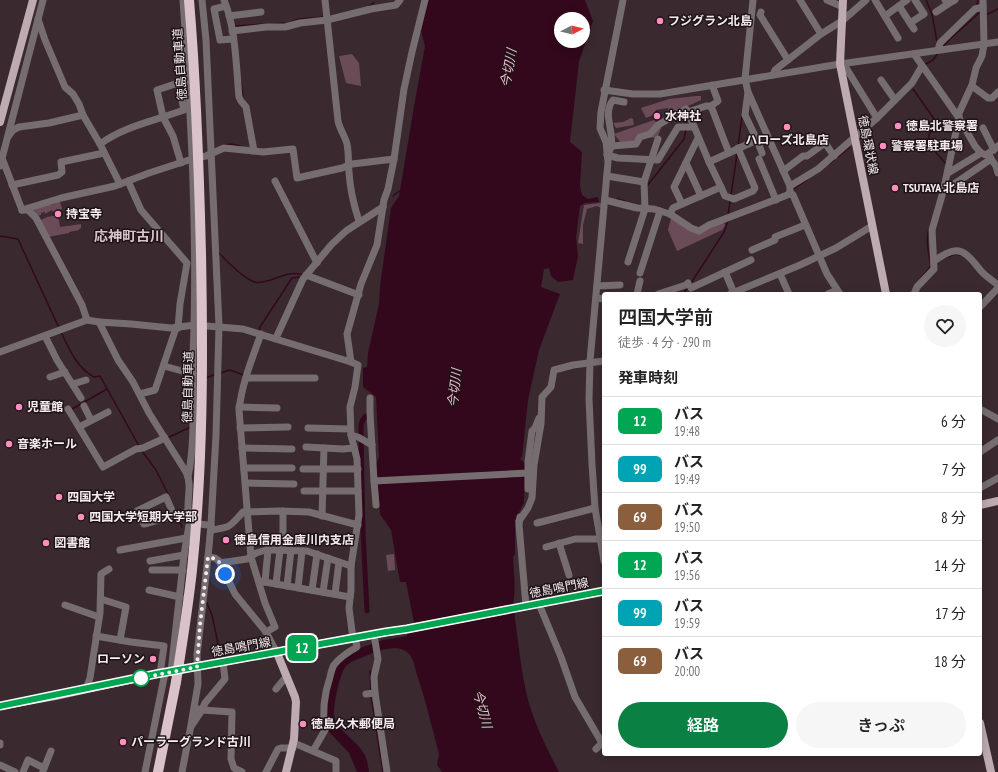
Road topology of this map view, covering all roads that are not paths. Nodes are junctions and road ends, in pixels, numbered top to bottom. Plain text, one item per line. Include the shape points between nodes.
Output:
1 (33, 0) edge
2 (43, 0) edge
3 (183, 0) edge
4 (189, 0) edge
5 (202, 0) edge
6 (325, 0) edge
7 (400, 0) edge
8 (425, 0) edge
9 (623, 0) edge
10 (753, 0) edge
11 (800, 0) edge
12 (828, 0) edge
13 (866, 0) edge
14 (875, 0) edge
15 (907, 0) edge
16 (915, 0) edge
17 (955, 0) edge
18 (947, 2) edge
19 (983, 2) edge
20 (225, 3) edge
21 (843, 3) edge
22 (899, 6) junction
23 (261, 12) dead end
24 (761, 12) dead end
25 (929, 12) junction
26 (232, 15) junction
27 (885, 16) junction
28 (326, 17) junction
29 (38, 19) junction
30 (842, 21) junction
31 (234, 30) junction
32 (821, 34) junction
33 (898, 38) dead end
34 (233, 39) junction
35 (998, 42) edge
36 (984, 44) junction
37 (941, 50) junction
38 (914, 54) junction
39 (788, 60) junction
40 (841, 63) junction
41 (922, 66) junction
42 (773, 75) junction
43 (745, 79) junction
44 (881, 80) dead end
45 (712, 85) junction
46 (972, 86) junction
47 (604, 90) junction
48 (748, 92) junction
49 (998, 92) edge
50 (895, 100) junction
51 (624, 102) dead end
52 (711, 106) junction
53 (688, 112) junction
54 (83, 115) junction
55 (163, 117) junction
56 (877, 118) junction
57 (959, 118) junction
58 (0, 122) edge
59 (694, 127) junction
60 (983, 128) dead end
61 (8, 137) junction
62 (698, 138) junction
63 (855, 138) junction
64 (658, 139) dead end
65 (757, 140) junction
66 (100, 144) junction
67 (612, 146) junction
68 (738, 148) junction
69 (254, 152) junction
70 (729, 152) junction
71 (993, 152) edge
72 (104, 153) junction
73 (212, 153) junction
74 (981, 153) junction
75 (607, 155) junction
76 (834, 156) junction
77 (2, 158) junction
78 (192, 159) junction
79 (394, 159) junction
80 (651, 160) junction
81 (709, 162) junction
82 (181, 163) junction
83 (686, 163) junction
84 (0, 166) edge
85 (349, 166) junction
86 (783, 171) junction
87 (948, 173) junction
88 (998, 173) edge
89 (607, 176) junction
90 (128, 181) junction
91 (275, 181) dead end
92 (644, 182) junction
93 (120, 184) junction
94 (12, 185) junction
95 (721, 187) junction
96 (790, 189) junction
97 (944, 191) junction
98 (701, 196) junction
99 (775, 197) junction
100 (605, 200) junction
101 (682, 204) junction
102 (383, 207) junction
103 (645, 209) junction
104 (22, 210) junction
105 (660, 211) junction
106 (670, 214) junction
107 (358, 220) junction
108 (805, 225) junction
109 (872, 226) junction
110 (634, 244) junction
111 (647, 248) junction
112 (195, 250) junction
113 (752, 250) dead end
114 (819, 256) junction
115 (183, 257) junction
116 (751, 260) dead end
117 (934, 260) junction
118 (316, 261) junction
119 (628, 262) dead end
120 (725, 272) junction
121 (640, 273) dead end
122 (780, 274) junction
123 (306, 275) junction
124 (640, 281) dead end
125 (620, 285) dead end
126 (998, 285) edge
127 (597, 286) junction
128 (998, 288) edge
129 (637, 292) edge
130 (664, 292) edge
131 (732, 292) edge
132 (735, 292) edge
133 (788, 292) edge
134 (838, 292) edge
135 (886, 292) edge
136 (915, 292) edge
137 (359, 295) junction
138 (596, 298) junction
139 (602, 299) edge
140 (982, 305) edge
141 (87, 320) junction
142 (99, 322) junction
143 (195, 325) junction
144 (219, 326) junction
145 (177, 328) junction
146 (259, 333) junction
147 (45, 336) junction
148 (276, 338) junction
149 (0, 352) edge
150 (602, 361) edge
151 (351, 362) junction
152 (590, 363) junction
153 (164, 366) junction
154 (65, 372) junction
155 (193, 374) junction
156 (50, 377) dead end
157 (246, 378) junction
158 (315, 378) dead end
159 (86, 380) dead end
160 (73, 384) junction
161 (140, 394) junction
162 (81, 398) dead end
163 (370, 398) dead end
164 (84, 406) dead end
165 (239, 407) junction
166 (277, 408) dead end
167 (68, 409) dead end
168 (982, 410) edge
169 (108, 412) dead end
170 (541, 415) junction
171 (998, 419) edge
172 (92, 420) junction
173 (79, 427) junction
174 (288, 427) dead end
175 (240, 428) junction
176 (308, 428) dead end
177 (353, 434) junction
178 (165, 438) junction
179 (998, 440) edge
180 (369, 443) junction
181 (306, 447) dead end
182 (242, 448) junction
183 (292, 448) dead end
184 (324, 448) junction
185 (354, 448) junction
186 (982, 451) edge
187 (244, 468) junction
188 (292, 468) dead end
189 (303, 469) dead end
190 (323, 469) junction
191 (358, 469) junction
192 (527, 473) junction
193 (188, 477) junction
194 (998, 478) edge
195 (375, 481) junction
196 (246, 483) junction
197 (294, 484) dead end
198 (982, 487) edge
199 (304, 491) dead end
200 (323, 491) junction
201 (358, 491) junction
202 (998, 501) edge
203 (376, 505) dead end
204 (982, 505) edge
205 (595, 508) junction
206 (245, 512) junction
207 (283, 513) junction
208 (176, 515) junction
209 (189, 515) junction
210 (322, 516) junction
211 (519, 521) junction
212 (537, 523) dead end
213 (358, 525) junction
214 (211, 528) junction
215 (186, 538) junction
216 (600, 539) junction
217 (559, 543) junction
218 (546, 547) dead end
219 (120, 550) dead end
220 (268, 550) junction
221 (282, 550) junction
222 (291, 550) junction
223 (602, 550) edge
224 (302, 551) junction
225 (317, 554) junction
226 (184, 555) junction
227 (208, 557) junction
228 (249, 558) junction
229 (328, 558) junction
230 (150, 561) dead end
231 (339, 562) junction
232 (220, 563) junction
233 (351, 566) junction
234 (109, 569) dead end
235 (152, 570) dead end
236 (183, 570) junction
237 (569, 575) dead end
238 (262, 582) junction
239 (276, 584) junction
240 (287, 586) junction
241 (298, 588) junction
242 (148, 590) dead end
243 (312, 590) junction
244 (602, 591) edge
245 (323, 592) junction
246 (334, 594) junction
247 (180, 597) junction
248 (350, 597) junction
249 (101, 599) junction
250 (539, 604) junction
251 (65, 605) dead end
252 (525, 607) junction
253 (99, 617) junction
254 (266, 632) junction
255 (96, 636) junction
256 (375, 637) junction
257 (354, 638) junction
258 (120, 640) junction
259 (277, 653) junction
260 (224, 662) junction
261 (197, 667) junction
262 (165, 673) junction
263 (286, 677) junction
264 (86, 689) junction
265 (276, 689) dead end
266 (0, 706) edge
267 (199, 709) junction
268 (982, 732) edge
269 (293, 745) junction
270 (596, 750) dead end
271 (51, 751) dead end
272 (314, 751) junction
273 (0, 765) edge
274 (43, 770) edge
275 (14, 772) edge
276 (23, 772) edge
277 (145, 772) edge
278 (158, 772) edge
279 (182, 772) edge
280 (242, 772) edge
281 (266, 772) edge
282 (286, 772) edge
283 (336, 772) edge
284 (387, 772) edge
285 (991, 772) edge

1 - 58 main road
2 - 29 street
3 - 78 street
4 - 278 highway, 徳島自動車道, bridge via 198,130 202,310 200,462 193,554 176,682
5 - 73 street
6 - 28 street
7 - 28 street via 396,5
8 - 79 street via 404,89
9 - 47 street
10 - 43 street
11 - 32 street
12 - 21 street
13 - 30 street
14 - 27 street
15 - 22 street
16 - 25 street
17 - 18 street
18 - 25 street
19 - 36 street
19 - 37 street via 940,43
20 - 26 street
20 - 34 street via 214,9 220,40
21 - 30 main road, 徳島環状線
22 - 25 street via 912,26
22 - 27 street
23 - 26 street
24 - 39 street via 760,16
26 - 31 street
27 - 33 street
28 - 31 street via 285,27
28 - 85 street via 339,129 346,142
29 - 54 street via 65,87 73,94
29 - 61 street
30 - 32 street
30 - 40 main road, 徳島環状線
31 - 34 street
32 - 39 street
34 - 69 street via 239,97 246,107
35 - 36 street
36 - 37 street
36 - 46 street
37 - 38 street
38 - 40 street
38 - 41 street
39 - 42 street via 775,70
40 - 42 street
40 - 56 street
40 - 63 main road, 徳島環状線
41 - 50 street via 912,83
41 - 57 street
42 - 43 street
43 - 45 street
43 - 48 street
44 - 50 street
45 - 47 street via 647,95
45 - 52 street via 718,101
46 - 49 street via 988,98 992,98
46 - 57 street via 958,113
47 - 75 street via 600,128 606,142
48 - 65 street via 745,115
48 - 86 street
50 - 56 street
51 - 67 street via 613,100 610,104
52 - 53 street
52 - 70 street
53 - 59 street
53 - 67 street via 686,109 679,112 658,125 650,134 640,137 636,144
54 - 61 street via 19,127
54 - 66 street
55 - 55 street via 157,90 178,83 184,110
55 - 66 street via 111,136
55 - 82 street via 173,136
56 - 63 street
57 - 74 street
57 - 87 street
59 - 62 street
59 - 80 street via 678,127 658,160
60 - 71 street
61 - 77 street
62 - 81 street
62 - 83 street
63 - 76 street
63 - 109 main road, 徳島環状線
64 - 80 street
65 - 68 street
65 - 99 street
66 - 72 street
67 - 75 street
68 - 70 street
68 - 95 street via 755,188 734,200 725,196
69 - 73 street via 229,148
69 - 85 street via 294,149 298,178
70 - 81 street
71 - 74 street via 986,155
71 - 88 street
71 - 97 street
72 - 93 street
72 - 94 street via 61,162 62,172 58,174
73 - 78 street
73 - 144 street
74 - 87 street
75 - 80 street
75 - 89 street
76 - 86 street via 825,143
76 - 96 street
77 - 84 street
77 - 94 street
78 - 82 street
78 - 112 street
79 - 85 street
79 - 102 street
80 - 92 street
81 - 95 street
82 - 90 street
83 - 98 street
83 - 101 street via 674,187
85 - 107 street
86 - 96 street
87 - 97 street
89 - 92 street
89 - 100 street
90 - 93 street
90 - 115 street via 140,210
91 - 118 street
92 - 103 street
93 - 104 street
94 - 104 street
95 - 98 street
96 - 99 street via 790,194
96 - 108 street
97 - 117 street via 932,230
98 - 101 street
99 - 106 street via 699,231
100 - 103 street
100 - 127 street
101 - 106 street via 673,208
102 - 107 street
102 - 137 street via 377,245
103 - 105 street
103 - 110 street
104 - 141 street via 28,210 36,218
105 - 106 street
105 - 111 street
107 - 118 street
108 - 113 street
108 - 114 street
109 - 114 street
109 - 135 main road, 徳島環状線
110 - 111 street
110 - 119 street
111 - 121 street
112 - 115 street
112 - 143 street
114 - 122 street
114 - 134 street
115 - 145 street via 187,263
116 - 120 street
117 - 126 street via 949,252 963,252
117 - 136 street via 934,269
118 - 123 street
120 - 130 street
120 - 131 street
122 - 132 street
122 - 133 street
123 - 137 street
123 - 148 street
124 - 129 street
125 - 127 street
127 - 138 street
128 - 140 street
137 - 151 street via 347,334
138 - 139 street
138 - 152 street
141 - 142 street
141 - 147 street
142 - 145 street
142 - 161 street via 112,350
143 - 144 street
143 - 145 street
143 - 155 street
144 - 146 street
144 - 214 street
145 - 153 street
146 - 148 street
146 - 157 street
147 - 149 street
147 - 154 street
148 - 151 street
150 - 152 street
151 - 177 street via 358,366 350,407
152 - 170 street via 554,370 551,388 542,397
152 - 205 street via 589,399
153 - 155 street
153 - 161 street via 155,390
154 - 156 street
154 - 160 street
155 - 193 street via 192,452
157 - 158 street
157 - 165 street
159 - 160 street
160 - 162 street
161 - 178 street
163 - 180 street
164 - 172 street
165 - 166 street
165 - 175 street
167 - 173 street
168 - 171 street
169 - 172 street
170 - 192 street via 532,430
170 - 211 street via 532,498
172 - 173 street
173 - 178 street via 102,467 136,449
174 - 175 street
175 - 182 street
176 - 177 street
177 - 180 street
177 - 185 street
178 - 193 street
179 - 186 street
180 - 195 street
181 - 184 street
182 - 183 street
182 - 187 street
184 - 185 street
184 - 190 street
185 - 191 street
187 - 188 street
187 - 196 street
189 - 190 street
190 - 191 street
190 - 200 street
191 - 201 street
192 - 195 street
192 - 211 street via 528,501
193 - 209 street
194 - 198 street
195 - 203 street
196 - 197 street
196 - 206 street
199 - 200 street
200 - 201 street
200 - 210 street
201 - 213 street
202 - 204 main road
205 - 212 street
205 - 216 street
206 - 207 street
206 - 214 street via 232,525
206 - 228 street
207 - 210 street via 309,512
207 - 221 street
208 - 208 street via 166,497 137,511 144,524
208 - 209 street
209 - 214 street via 193,521
209 - 215 street
210 - 213 street
211 - 252 street
213 - 233 street
214 - 227 street
215 - 219 street
215 - 226 street
216 - 217 street via 574,539
216 - 223 street
217 - 218 street
217 - 237 street
220 - 221 street
220 - 228 street
220 - 238 street
221 - 222 street
221 - 239 street
222 - 224 street
222 - 240 street
224 - 225 street
224 - 241 street
225 - 229 street
225 - 243 street
226 - 230 street
226 - 236 street
227 - 232 street via 217,559
227 - 261 street
228 - 232 street
228 - 238 street
229 - 231 street
229 - 245 street
231 - 233 street
231 - 246 street
232 - 254 street via 235,594
233 - 248 street
234 - 249 street via 102,574
235 - 236 street
236 - 247 street
238 - 239 street
238 - 254 street via 265,603 275,627
239 - 240 street
240 - 241 street
241 - 243 street
242 - 247 street
243 - 245 street
244 - 250 main road, 徳島鳴門線
245 - 246 street
246 - 248 street
247 - 262 street
248 - 257 street via 349,614
249 - 253 street
249 - 258 street via 126,607
250 - 252 main road, 徳島鳴門線
250 - 270 street via 575,697 602,743
251 - 253 street
252 - 256 main road, 徳島鳴門線 via 386,632
253 - 255 street
254 - 259 street
255 - 258 street
255 - 264 street
256 - 257 main road, 徳島鳴門線
256 - 284 street via 378,665 370,693
257 - 259 main road, 徳島鳴門線
257 - 272 street via 357,647 344,655 334,666 324,704 325,730
258 - 262 street via 164,646
259 - 260 main road, 徳島鳴門線
259 - 263 main road
260 - 261 main road, 徳島鳴門線
260 - 267 street via 225,679
261 - 262 main road, 徳島鳴門線
261 - 267 street
262 - 264 main road, 徳島鳴門線
262 - 277 street
263 - 265 street
263 - 269 main road via 296,702
264 - 266 main road, 徳島鳴門線
267 - 279 street via 192,726
267 - 280 street via 232,712 231,759 234,768
268 - 285 main road
269 - 272 street
269 - 281 street via 278,749
269 - 282 main road
271 - 274 street
272 - 283 street via 336,761
273 - 275 street
274 - 276 street via 28,760

